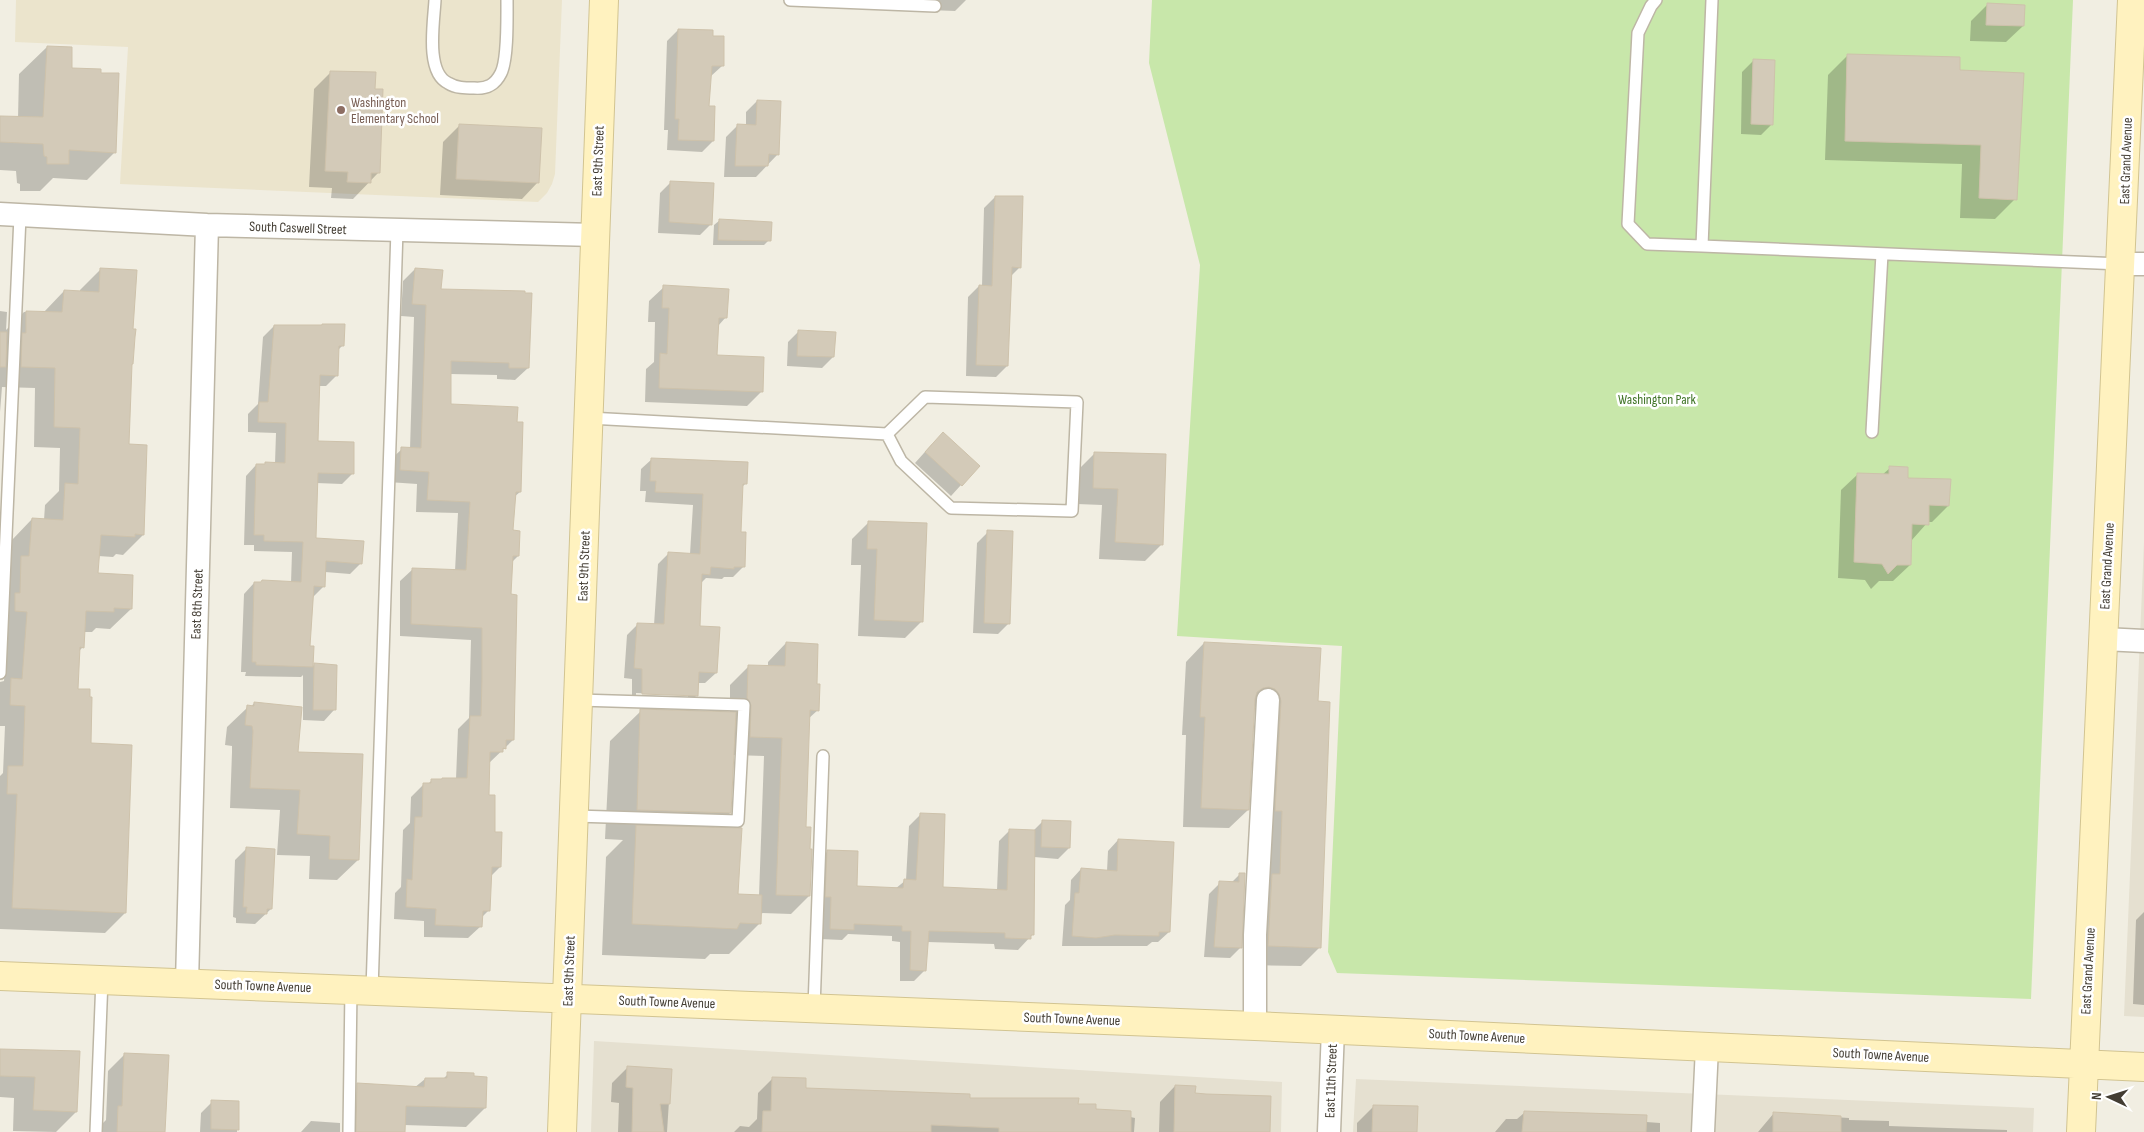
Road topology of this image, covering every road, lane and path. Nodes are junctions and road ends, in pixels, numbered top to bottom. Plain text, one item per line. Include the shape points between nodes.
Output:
1 (435, 0) edge
2 (508, 0) edge
3 (604, 0) edge
4 (790, 0) edge
5 (1656, 0) edge
6 (1712, 0) edge
7 (2132, 0) edge
8 (935, 6) dead end
9 (10, 215) edge
10 (208, 225) junction
11 (397, 230) junction
12 (595, 236) junction
13 (1702, 246) junction
14 (1882, 254) junction
15 (2133, 264) edge
16 (589, 418) junction
17 (1872, 432) dead end
18 (887, 434) junction
19 (2104, 639) junction
20 (2144, 641) edge
21 (0, 673) edge
22 (579, 700) junction
23 (1268, 700) dead end
24 (823, 756) dead end
25 (574, 816) junction
26 (0, 976) edge
27 (102, 979) junction
28 (187, 982) junction
29 (361, 989) junction
30 (568, 997) junction
31 (814, 1008) junction
32 (1255, 1026) junction
33 (1333, 1030) junction
34 (1707, 1047) junction
35 (2084, 1064) junction
36 (2144, 1067) edge
37 (96, 1132) edge
38 (349, 1132) edge
39 (562, 1132) edge
40 (1329, 1132) edge
41 (1703, 1132) edge
42 (2082, 1132) edge

1 - 2 lane via 433,60 437,73 446,83 461,88 485,89 495,83 502,71
3 - 12 street, East 9th Street
4 - 8 lane
5 - 13 lane via 1638,33 1628,224 1647,244
6 - 13 lane
7 - 15 street, East Grand Avenue
9 - 10 street, South Caswell Street
9 - 21 lane
10 - 11 street, South Caswell Street
10 - 28 street, East 8th Street
11 - 12 street, South Caswell Street
11 - 29 lane
12 - 16 street, East 9th Street
13 - 14 lane
14 - 15 lane
14 - 17 lane
15 - 19 street, East Grand Avenue
16 - 18 lane
16 - 22 street, East 9th Street
18 - 18 lane via 901,461 951,508 1072,512 1077,402 925,397
19 - 20 street
19 - 35 street, East Grand Avenue
22 - 25 street, East 9th Street
22 - 25 lane via 744,705 738,821
23 - 32 street via 1255,935
24 - 31 lane
25 - 30 street, East 9th Street
26 - 27 street, South Towne Avenue
27 - 28 street, South Towne Avenue
27 - 37 lane
28 - 29 street, South Towne Avenue
29 - 30 street, South Towne Avenue
29 - 38 lane
30 - 31 street, South Towne Avenue
30 - 39 street, East 9th Street
31 - 32 street, South Towne Avenue
32 - 33 street, South Towne Avenue
33 - 34 street, South Towne Avenue
33 - 40 street, East 11th Street
34 - 35 street, South Towne Avenue
34 - 41 street
35 - 36 street, South Towne Avenue
35 - 42 street, East Grand Avenue

